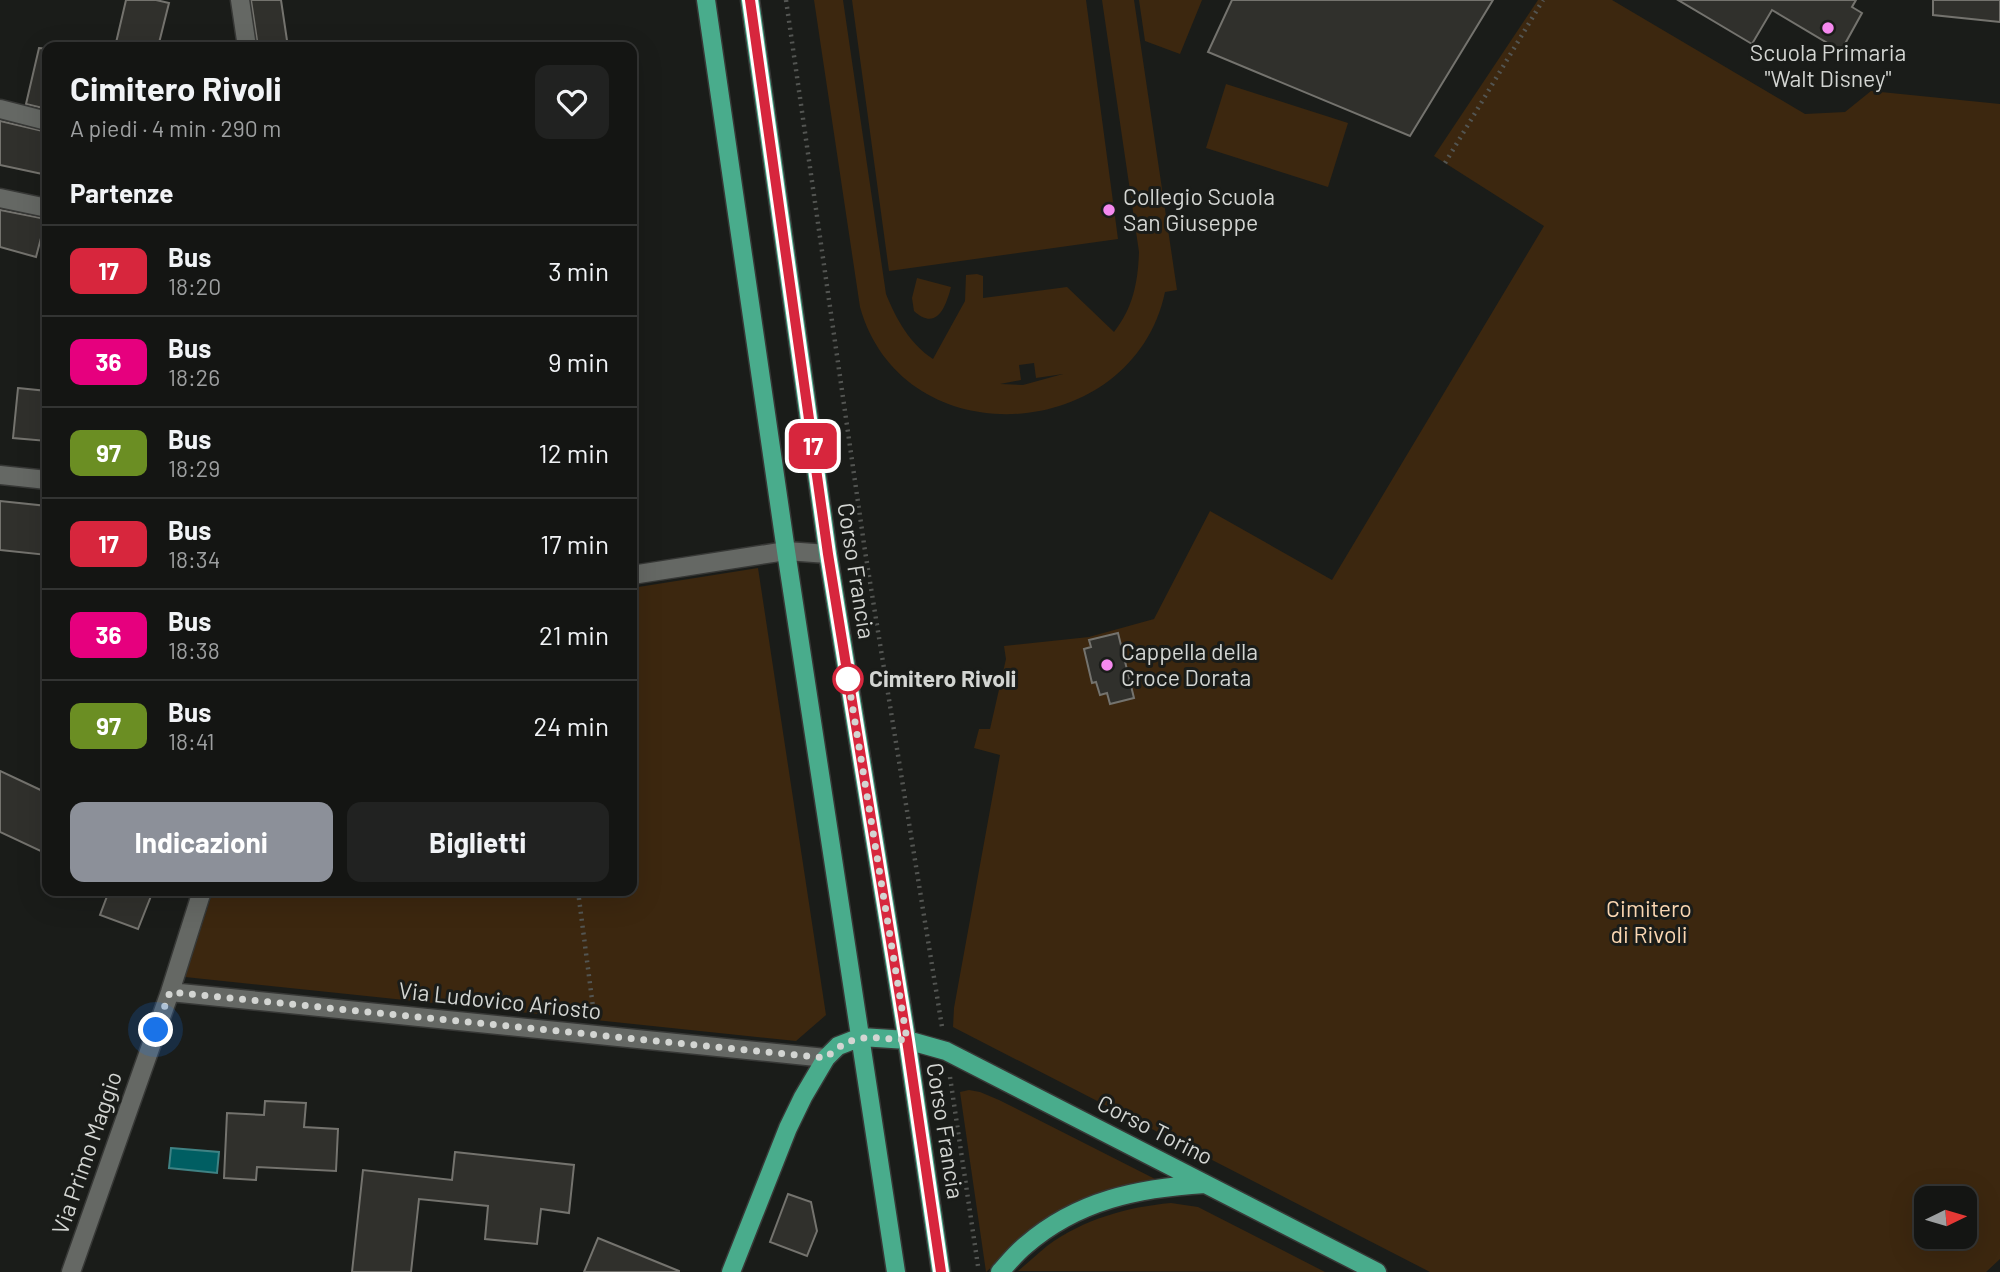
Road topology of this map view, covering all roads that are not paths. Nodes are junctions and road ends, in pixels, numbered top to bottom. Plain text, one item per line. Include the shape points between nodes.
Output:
1 (240, 0) edge
2 (706, 0) edge
3 (750, 0) edge
4 (246, 42) edge
5 (0, 109) edge
6 (42, 120) edge
7 (0, 198) edge
8 (42, 207) edge
9 (0, 475) edge
10 (42, 479) edge
11 (786, 551) junction
12 (828, 554) junction
13 (637, 574) edge
14 (200, 896) edge
15 (170, 992) junction
16 (861, 1037) junction
17 (907, 1040) junction
18 (826, 1058) junction
19 (1208, 1184) junction
20 (71, 1272) edge
21 (731, 1272) edge
22 (896, 1272) edge
23 (941, 1272) edge
24 (1000, 1272) edge
25 (1377, 1272) edge

1 - 4 street
2 - 11 main road
3 - 12 main road, Corso Francia
5 - 6 street
7 - 8 street
9 - 10 street
11 - 12 street
11 - 13 street
11 - 16 main road
12 - 17 main road, Corso Francia
14 - 15 street, Via Primo Maggio
15 - 18 street, Via Ludovico Ariosto
15 - 20 street, Via Primo Maggio
16 - 17 main road, Corso Torino
16 - 18 main road via 838,1046
16 - 22 main road
17 - 19 main road, Corso Torino via 946,1051
17 - 23 main road, Corso Francia
18 - 21 main road via 788,1129
19 - 24 main road via 1121,1195 1087,1207 1025,1245
19 - 25 main road, Corso Torino

